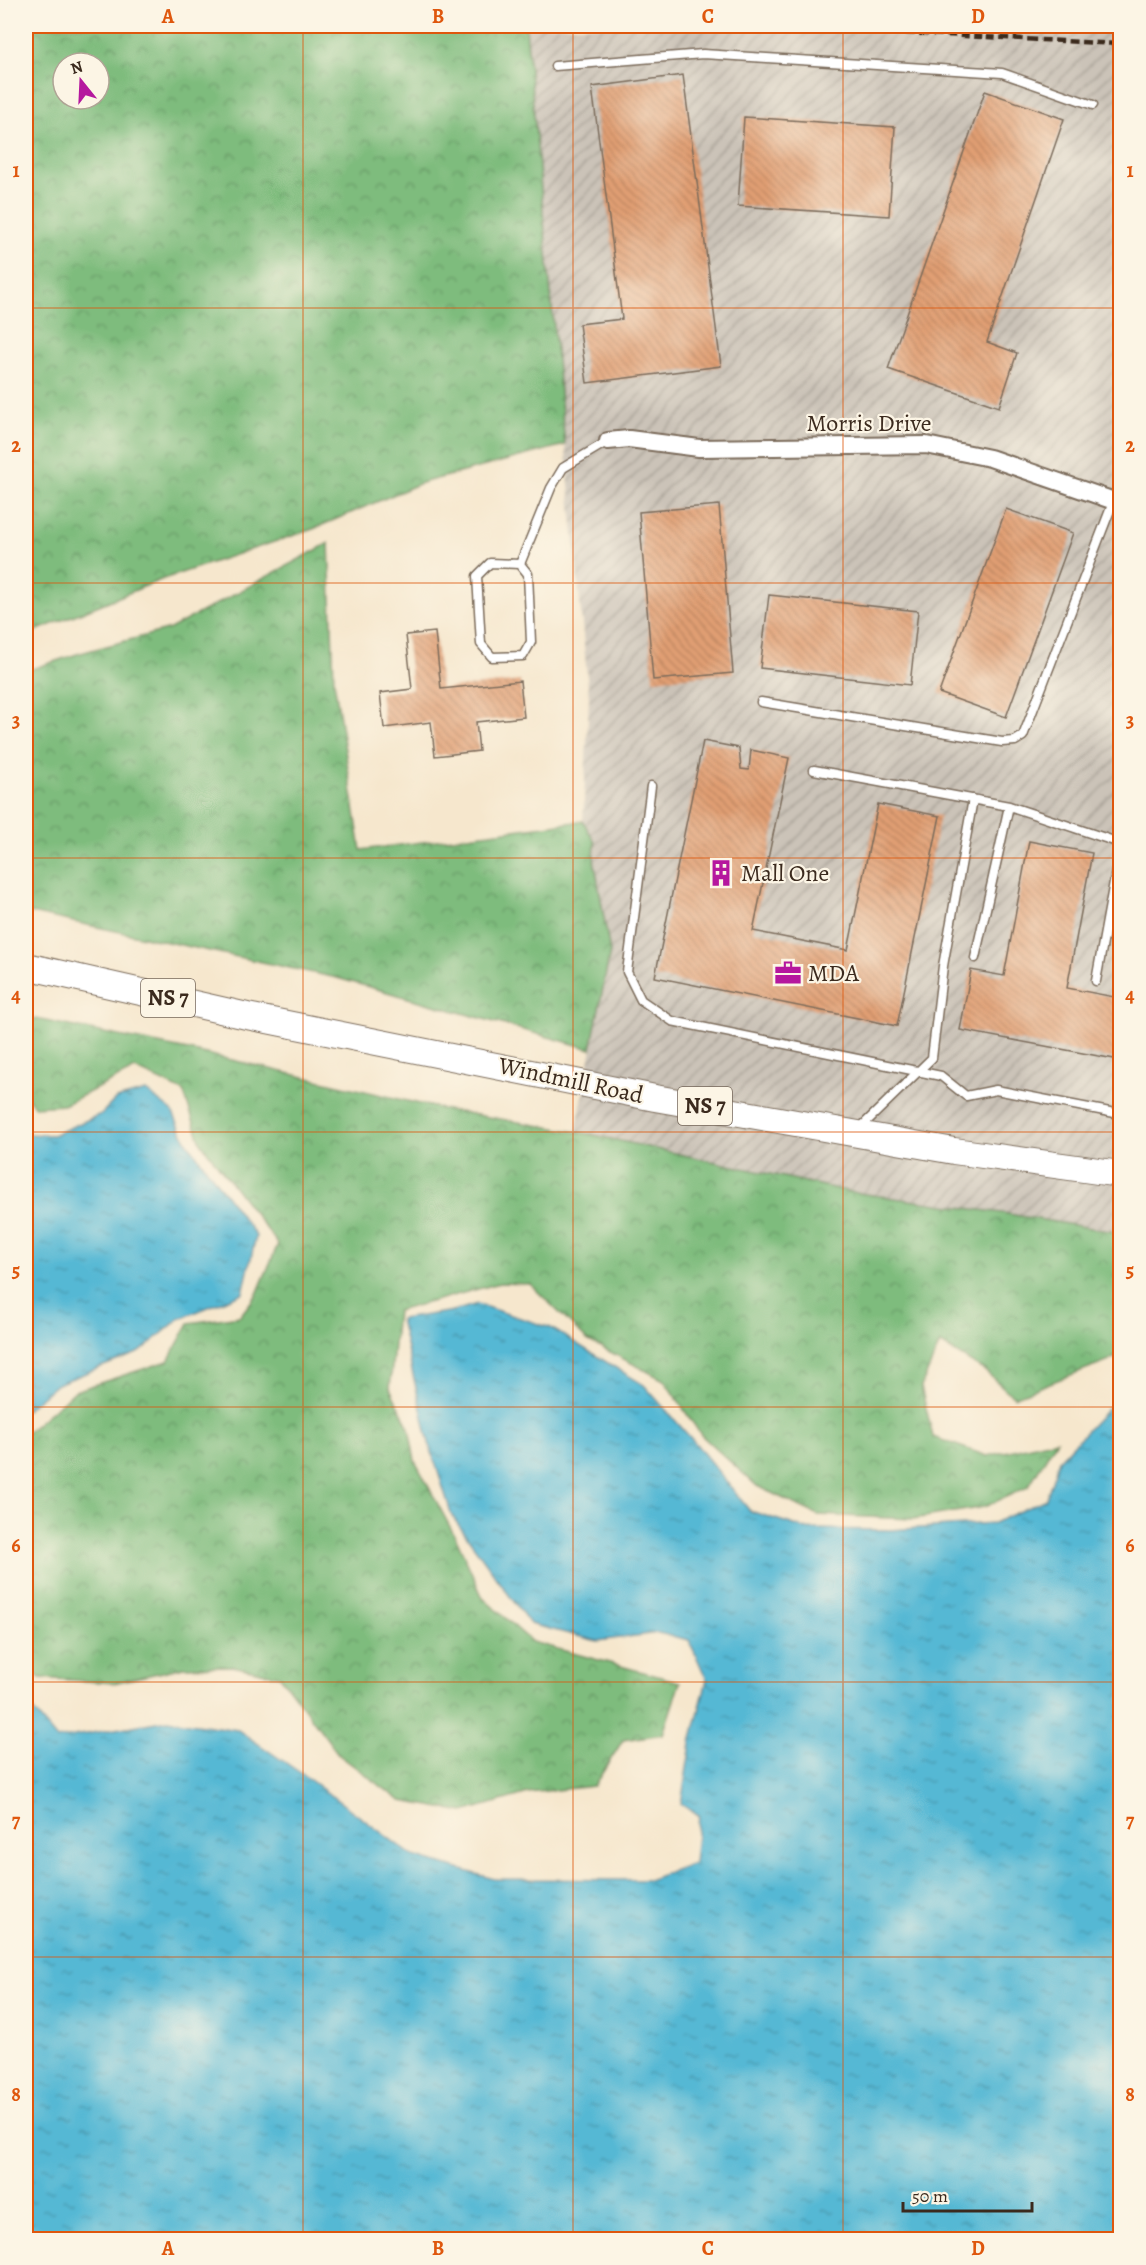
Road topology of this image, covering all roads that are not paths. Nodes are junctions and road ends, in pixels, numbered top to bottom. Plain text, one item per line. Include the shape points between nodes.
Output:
1 (555, 66) dead end
2 (1093, 105) dead end
3 (608, 441) joint
4 (1120, 484) edge
5 (1118, 502) edge
6 (520, 564) junction
7 (761, 702) dead end
8 (814, 770) dead end
9 (651, 786) dead end
10 (973, 799) junction
11 (1009, 806) junction
12 (1120, 843) edge
13 (1120, 849) edge
14 (975, 958) dead end
15 (26, 966) edge
16 (1096, 981) dead end
17 (919, 1071) junction
18 (1120, 1114) edge
19 (856, 1133) junction
20 (1120, 1174) edge

1 - 2 lane via 703,54 1002,73
3 - 5 street, Morris Drive via 629,439 699,448 926,445 990,458
3 - 6 lane via 563,468
4 - 5 lane
5 - 7 lane via 1023,736 1015,741
6 - 6 lane via 490,563 477,576 481,644 492,657 523,656 531,642 528,574
8 - 10 lane
9 - 17 lane via 627,972 641,1000 672,1021
10 - 11 lane
10 - 17 lane via 942,966 932,1058
11 - 12 lane
11 - 14 lane
13 - 16 lane
15 - 19 main road, Windmill Road / NS 7 via 247,1016 655,1098
17 - 18 lane via 941,1076 966,1096 996,1090
17 - 19 lane
19 - 20 main road, Windmill Road / NS 7

